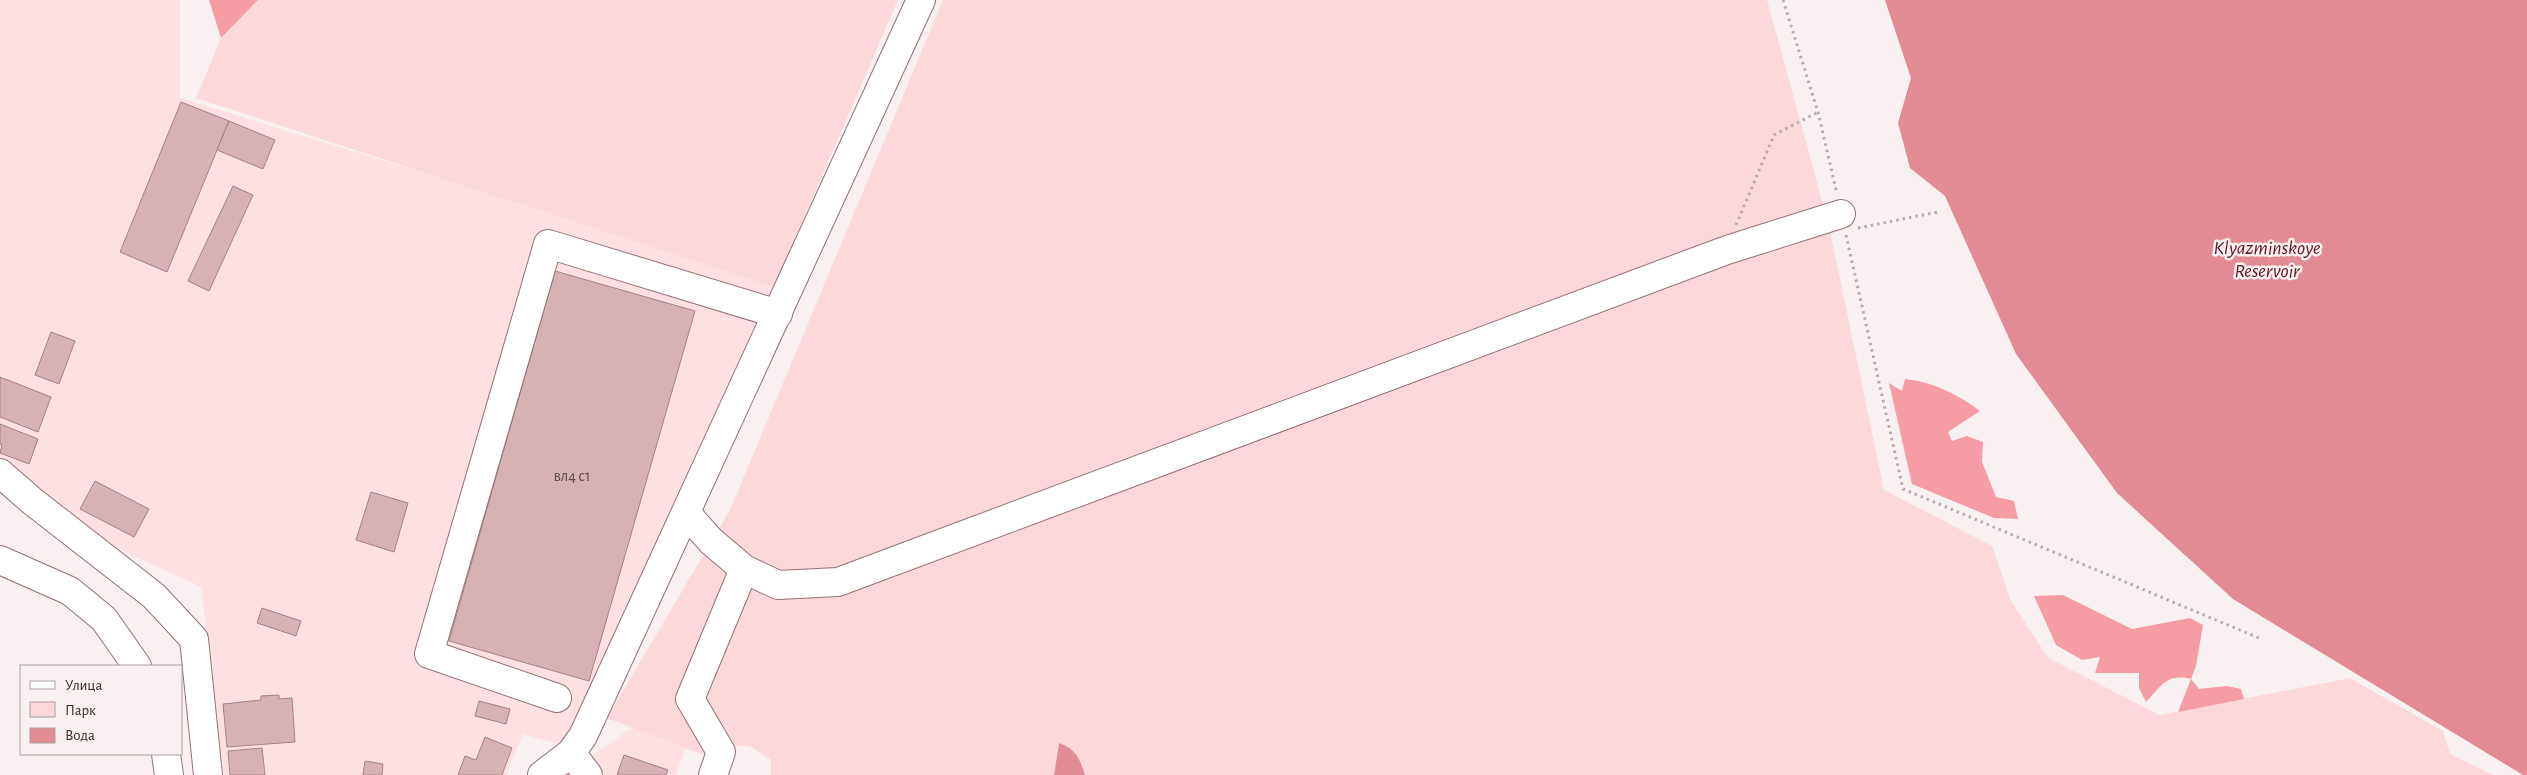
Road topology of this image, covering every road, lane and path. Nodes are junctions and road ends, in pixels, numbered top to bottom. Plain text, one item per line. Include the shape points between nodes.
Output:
1 (921, 0) edge
2 (1783, 0) edge
3 (1818, 112) junction
4 (1938, 212) dead end
5 (1843, 223) junction
6 (1727, 250) junction
7 (778, 314) junction
8 (0, 473) edge
9 (686, 513) junction
10 (0, 560) edge
11 (744, 569) junction
12 (2259, 638) dead end
13 (136, 665) edge
14 (557, 698) dead end
15 (571, 753) junction
16 (166, 755) edge
17 (169, 775) edge
18 (208, 775) edge
19 (542, 775) edge
20 (588, 775) edge
21 (713, 775) edge

1 - 7 lane
2 - 3 path
3 - 5 path
3 - 6 path via 1774,135
4 - 5 path
5 - 6 lane
5 - 12 path via 1903,489
6 - 11 lane via 838,582 778,585
7 - 9 lane
7 - 14 lane via 548,244 429,654
8 - 18 lane via 154,596 194,639
9 - 11 lane via 711,541
9 - 15 lane via 583,736
10 - 13 lane via 70,591 104,619
11 - 21 lane via 690,699 721,752
15 - 19 lane
15 - 20 lane
16 - 17 lane

